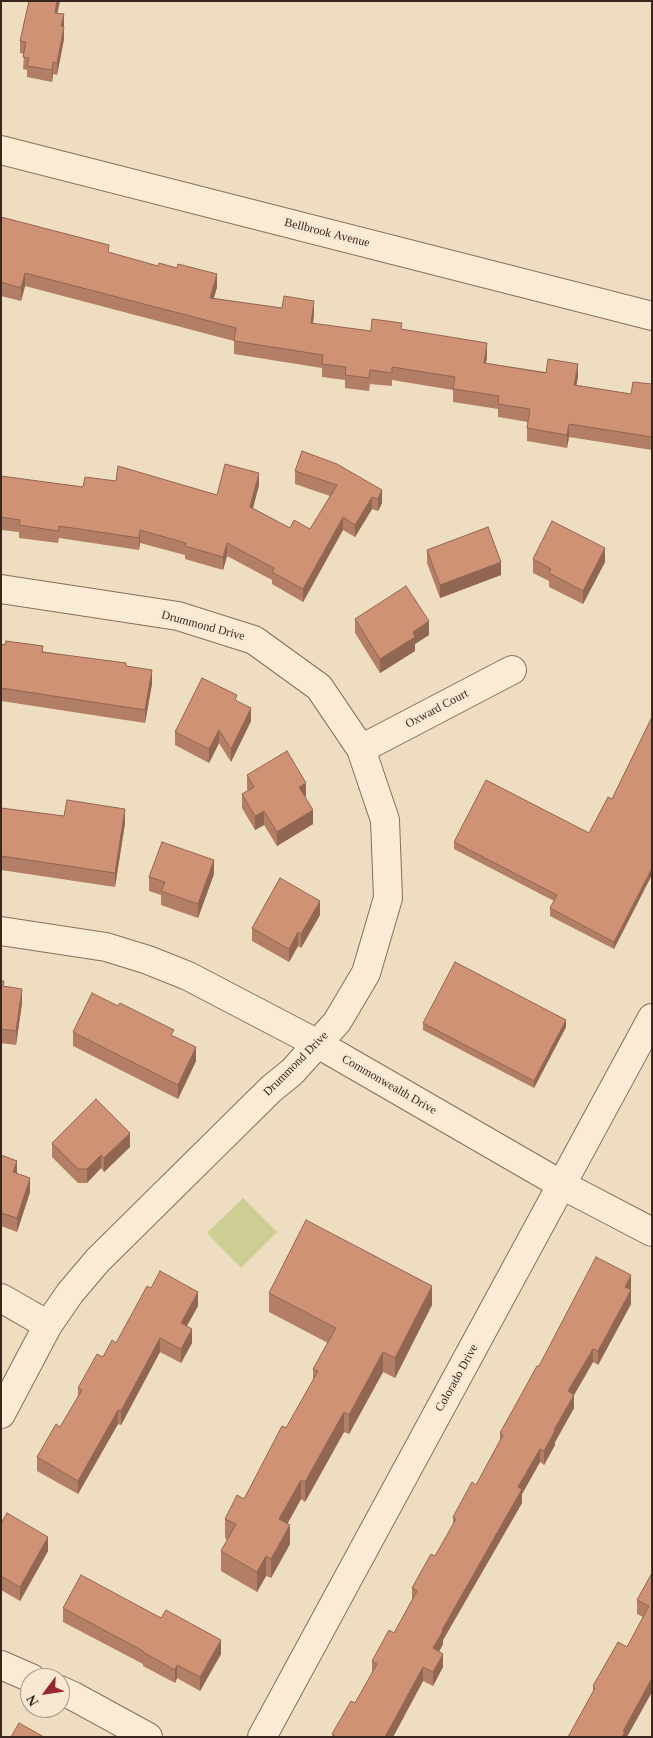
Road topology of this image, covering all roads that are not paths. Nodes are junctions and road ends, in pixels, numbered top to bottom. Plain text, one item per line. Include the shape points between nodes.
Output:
1 (1, 150) edge
2 (652, 316) edge
3 (1, 589) edge
4 (512, 670) dead end
5 (361, 749) junction
6 (1, 931) edge
7 (652, 1018) edge
8 (318, 1044) junction
9 (562, 1185) junction
10 (652, 1232) edge
11 (1, 1298) edge
12 (48, 1325) junction
13 (1, 1414) edge
14 (1, 1665) edge
15 (20, 1673) edge
16 (70, 1695) edge
17 (148, 1737) edge
18 (262, 1737) edge

1 - 2 street, Bellbrook Avenue
3 - 5 street, Drummond Drive via 178,616 254,640 319,687
4 - 5 street, Oxward Court
5 - 8 street, Drummond Drive via 385,820 388,898 366,973 337,1022
6 - 8 street, Commonwealth Drive via 106,947 148,960 188,976
7 - 9 street, Colorado Drive
8 - 9 street, Commonwealth Drive
8 - 12 street, Drummond Drive via 98,1260
9 - 10 street, Commonwealth Drive
9 - 18 street, Colorado Drive
11 - 12 street
12 - 13 street, Drummond Drive
14 - 15 street
16 - 17 street

